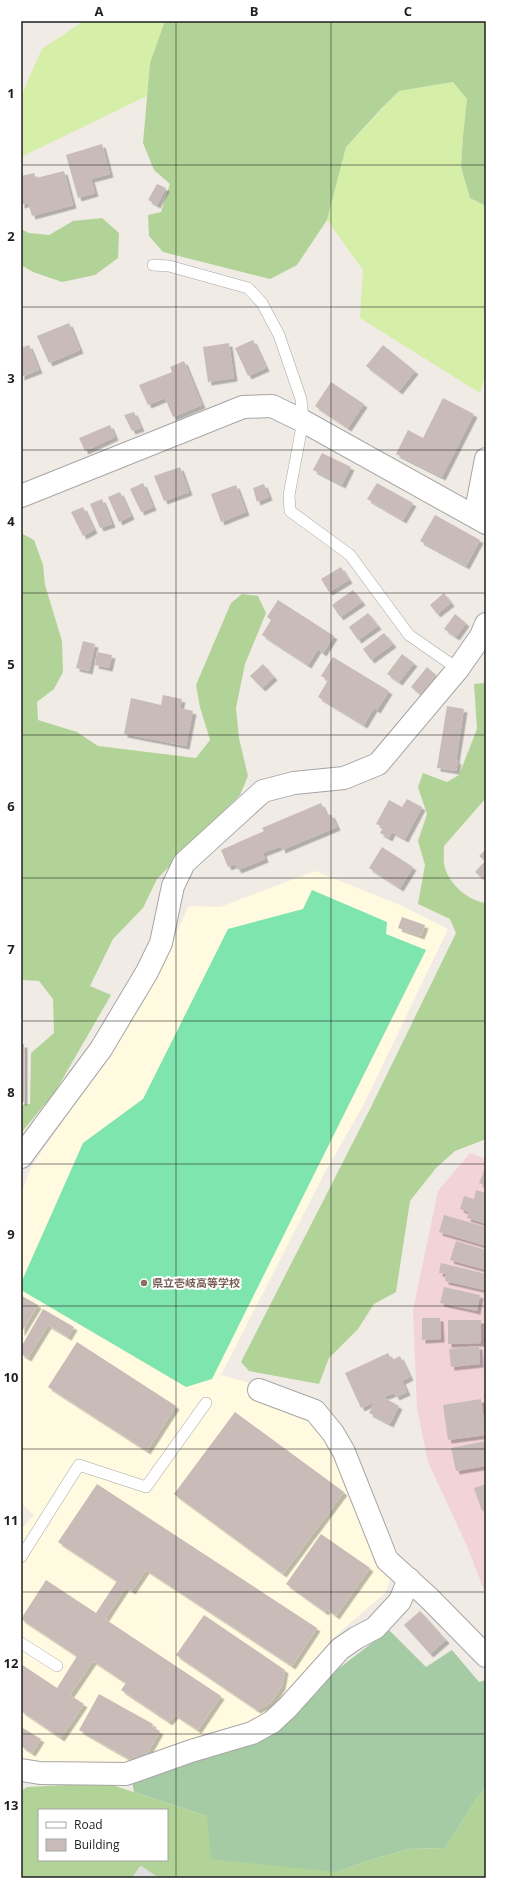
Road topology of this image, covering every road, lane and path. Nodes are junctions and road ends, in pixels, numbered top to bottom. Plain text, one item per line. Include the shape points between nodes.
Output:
1 (153, 265) dead end
2 (303, 422) junction
3 (486, 459) edge
4 (21, 496) edge
5 (480, 520) edge
6 (486, 624) edge
7 (458, 669) junction
8 (21, 1157) edge
9 (259, 1390) dead end
10 (206, 1403) dead end
11 (21, 1557) edge
12 (408, 1579) junction
13 (21, 1643) edge
14 (486, 1656) edge
15 (57, 1666) dead end
16 (21, 1770) edge

1 - 2 lane via 169,266 248,288 262,303 279,334 301,399
2 - 4 street via 272,406 243,407
2 - 5 street
2 - 7 lane via 289,495 290,511 350,555 409,635
3 - 5 street
6 - 7 street via 482,636
7 - 8 street via 378,764 344,778 294,782 263,790 184,863 173,886 161,943 147,972 101,1049
9 - 12 street via 315,1410 344,1452 387,1560
10 - 11 lane via 146,1486 79,1465
12 - 14 street
12 - 16 street via 400,1601 375,1628 340,1649 288,1707 272,1722 252,1732 126,1774 40,1773
13 - 15 lane

